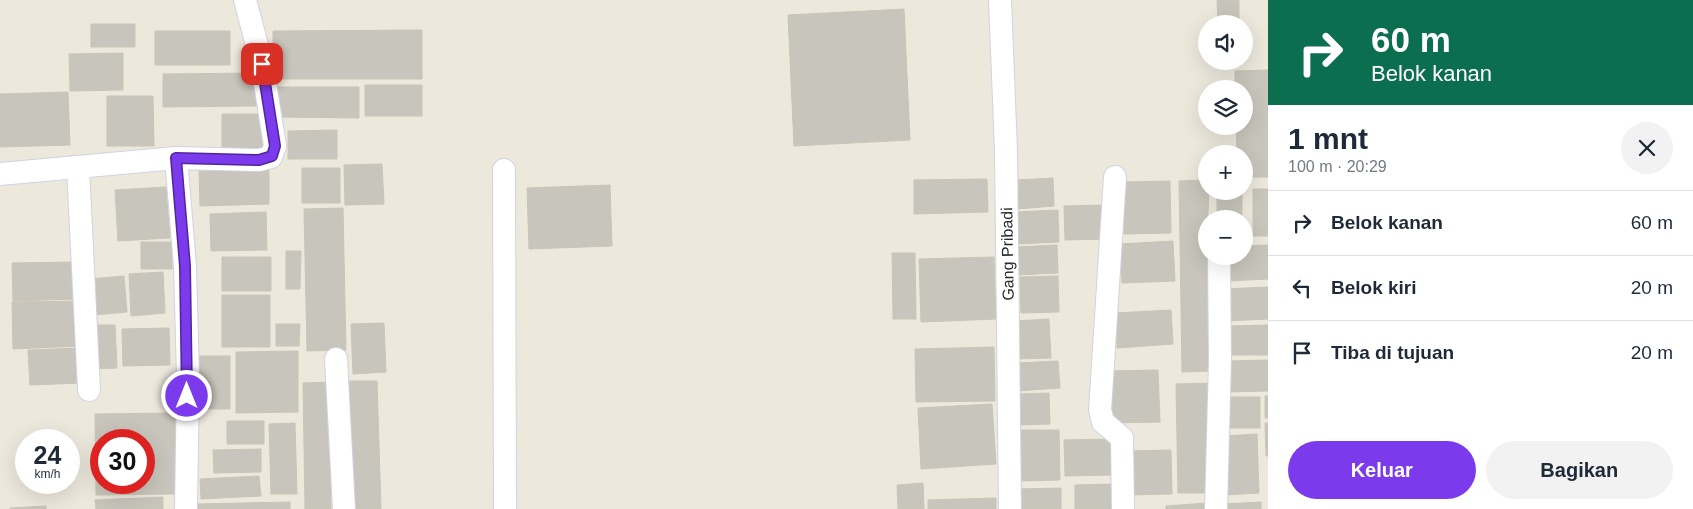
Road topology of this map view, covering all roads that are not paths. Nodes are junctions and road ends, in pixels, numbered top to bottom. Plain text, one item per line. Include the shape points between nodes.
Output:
1 (245, 0) edge
2 (1000, 0) edge
3 (176, 158) junction
4 (78, 167) junction
5 (504, 170) dead end
6 (0, 174) edge
7 (1115, 177) dead end
8 (1219, 265) edge
9 (336, 359) dead end
10 (89, 390) dead end
11 (186, 509) edge
12 (344, 509) edge
13 (506, 509) edge
14 (1010, 509) edge
15 (1123, 509) edge
16 (1216, 509) edge

1 - 3 street via 262,64 275,146 272,156 259,160
2 - 14 street, Gang Pribadi via 1006,150
3 - 4 street
3 - 11 street via 185,266 188,377
4 - 6 street
4 - 10 street
5 - 13 street
7 - 15 street via 1100,410 1103,422 1122,438
8 - 16 street
9 - 12 street

